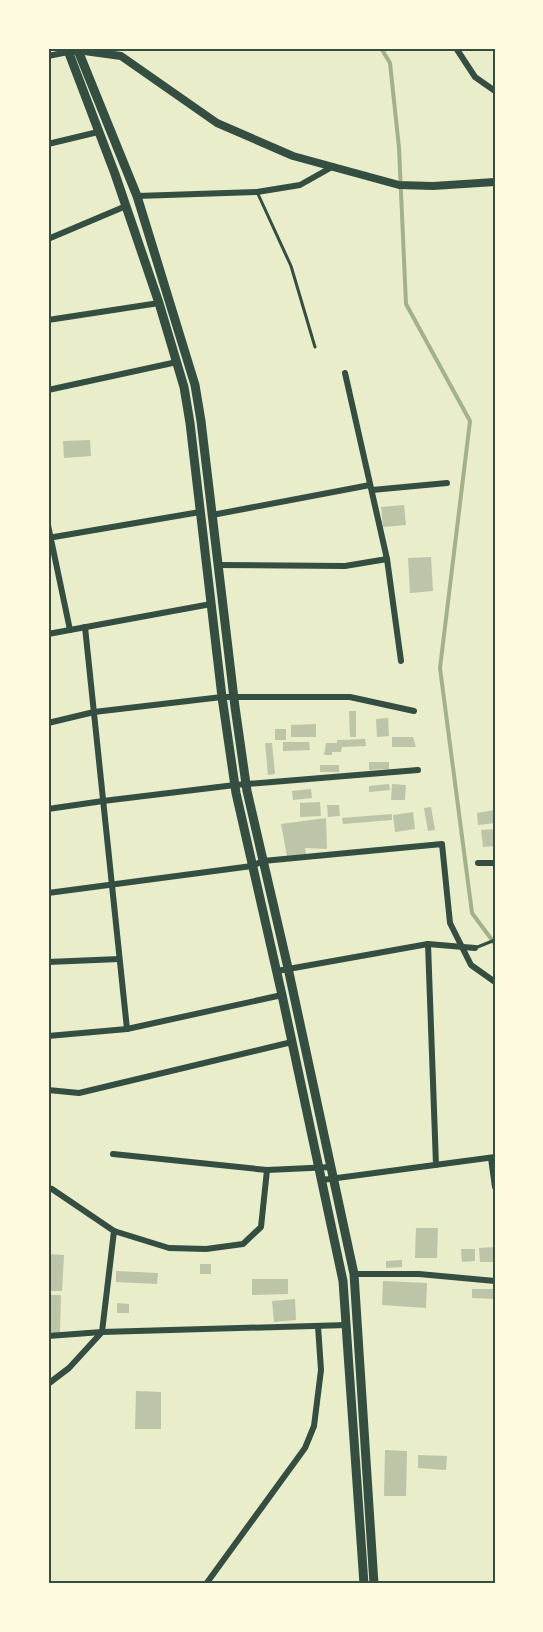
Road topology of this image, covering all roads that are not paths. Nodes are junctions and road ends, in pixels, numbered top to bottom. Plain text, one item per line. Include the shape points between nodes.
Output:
1 (456, 48) edge
2 (72, 49) edge
3 (48, 56) edge
4 (495, 91) edge
5 (98, 132) junction
6 (48, 144) edge
7 (332, 167) junction
8 (495, 182) edge
9 (257, 192) junction
10 (137, 196) junction
11 (126, 206) junction
12 (48, 239) edge
13 (159, 303) junction
14 (48, 320) edge
15 (315, 346) dead end
16 (177, 362) junction
17 (345, 372) dead end
18 (48, 390) edge
19 (447, 483) dead end
20 (371, 488) junction
21 (200, 512) junction
22 (212, 515) junction
23 (48, 525) edge
24 (49, 538) edge
25 (387, 560) junction
26 (218, 566) junction
27 (211, 604) junction
28 (85, 627) junction
29 (70, 630) junction
30 (48, 634) edge
31 (401, 660) dead end
32 (222, 697) junction
33 (234, 697) junction
34 (414, 711) dead end
35 (94, 712) junction
36 (48, 723) edge
37 (418, 770) dead end
38 (246, 784) junction
39 (235, 785) junction
40 (103, 801) junction
41 (48, 809) edge
42 (263, 861) junction
43 (478, 863) dead end
44 (495, 863) edge
45 (252, 866) junction
46 (112, 885) junction
47 (48, 893) edge
48 (495, 940) edge
49 (428, 944) junction
50 (462, 947) junction
51 (475, 948) joint
52 (119, 958) junction
53 (48, 962) edge
54 (288, 968) junction
55 (277, 971) junction
56 (495, 982) edge
57 (282, 995) junction
58 (127, 1029) junction
59 (48, 1036) edge
60 (292, 1042) junction
61 (48, 1090) edge
62 (113, 1154) dead end
63 (493, 1158) edge
64 (436, 1165) junction
65 (332, 1167) junction
66 (320, 1168) junction
67 (267, 1170) junction
68 (334, 1179) junction
69 (322, 1180) junction
70 (495, 1187) edge
71 (48, 1188) edge
72 (114, 1231) junction
73 (354, 1274) junction
74 (495, 1281) edge
75 (347, 1325) junction
76 (318, 1326) junction
77 (102, 1332) junction
78 (48, 1336) edge
79 (48, 1384) edge
80 (206, 1584) edge
81 (364, 1584) edge
82 (374, 1584) edge

1 - 4 street via 475,77
2 - 3 street
2 - 5 main road
2 - 7 street via 121,56 217,123 293,156
2 - 10 main road
5 - 6 street
5 - 11 main road
7 - 8 street via 399,185
7 - 9 street via 300,185
9 - 10 street
9 - 15 lane via 291,266
10 - 22 main road via 195,385
11 - 12 street
11 - 13 main road
13 - 14 street
13 - 16 main road
16 - 18 street
16 - 21 main road via 188,411
17 - 20 street
19 - 20 street
20 - 22 street
20 - 25 street
21 - 24 street
21 - 27 main road
22 - 26 main road
23 - 24 street
24 - 29 street
25 - 26 street via 345,566
25 - 31 street
26 - 33 main road
27 - 28 street
27 - 32 main road
28 - 29 street
28 - 35 street
29 - 30 street
32 - 33 street
32 - 35 street
32 - 39 main road
33 - 34 street via 350,697
33 - 38 main road
35 - 36 street
35 - 40 street
37 - 38 street
38 - 39 street
38 - 42 main road
39 - 40 street
39 - 45 main road
40 - 41 street
40 - 46 street
42 - 45 street
42 - 50 street via 442,844 450,922
42 - 54 main road
43 - 44 street
45 - 46 street
45 - 55 main road
46 - 47 street
46 - 52 street
48 - 51 lane
49 - 50 street
49 - 54 street
49 - 64 street
50 - 51 street
50 - 56 street via 471,964
52 - 53 street
52 - 58 street
54 - 55 street
54 - 65 main road
55 - 57 main road
57 - 58 street
57 - 60 main road
58 - 59 street
60 - 61 street via 79,1093
60 - 66 main road
62 - 67 street
63 - 64 street
63 - 70 street
64 - 68 street
65 - 66 street
65 - 68 main road
66 - 67 street
66 - 69 main road
67 - 72 street via 261,1227 243,1244 169,1248
68 - 69 street
68 - 73 main road
69 - 75 main road via 343,1281
71 - 72 street
72 - 77 street
73 - 74 street via 419,1274
73 - 82 main road
75 - 76 street
75 - 81 main road
76 - 77 street
76 - 80 street via 321,1370 314,1426 305,1448
77 - 78 street
77 - 79 street via 69,1368

